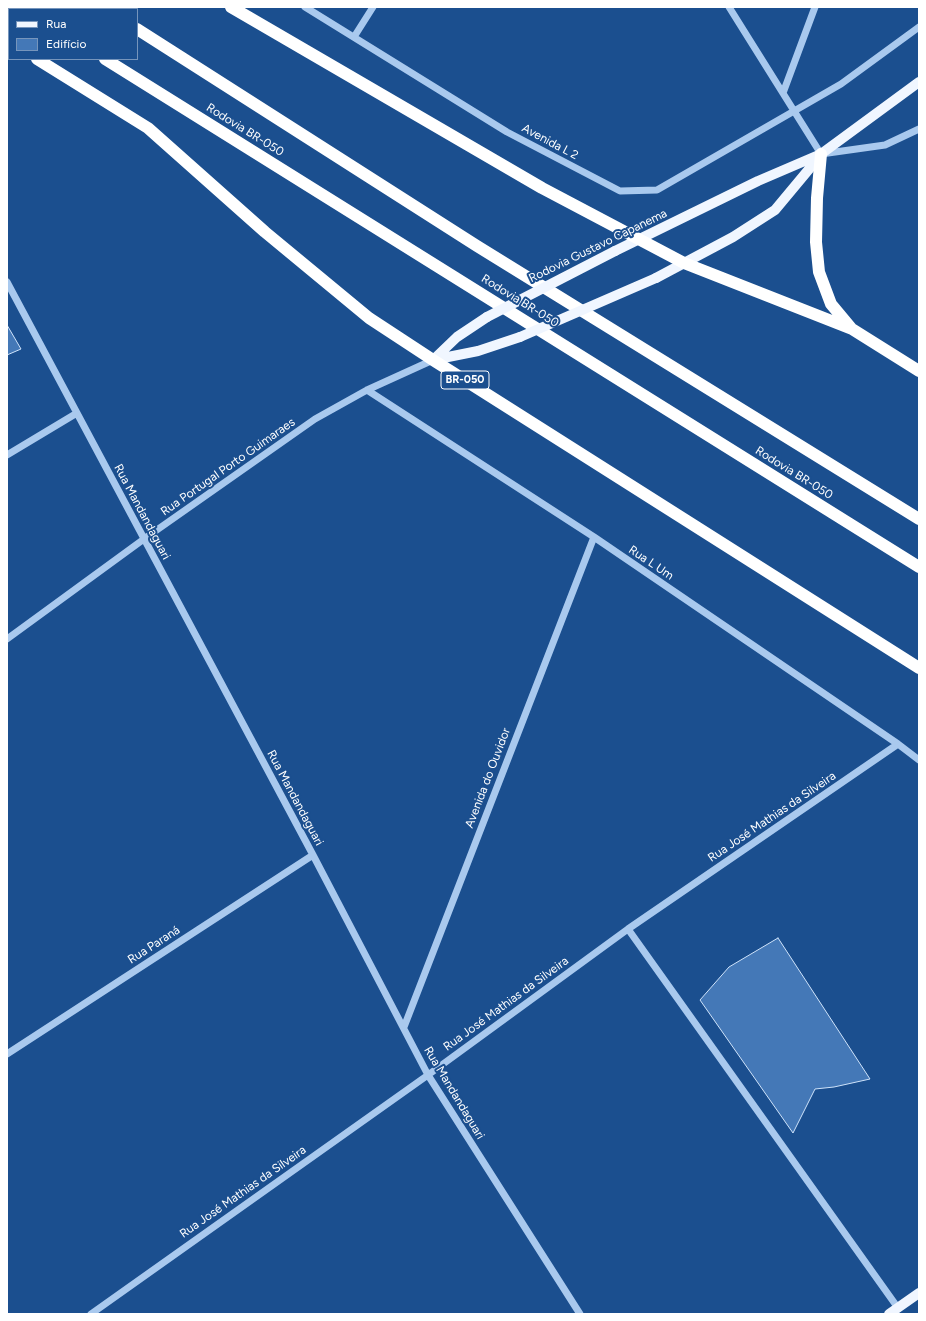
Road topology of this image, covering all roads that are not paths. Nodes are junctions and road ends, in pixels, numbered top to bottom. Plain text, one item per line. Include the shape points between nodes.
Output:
1 (231, 7) edge
2 (305, 7) edge
3 (373, 7) edge
4 (729, 7) edge
5 (815, 7) edge
6 (919, 27) edge
7 (138, 30) edge
8 (354, 37) junction
9 (39, 60) edge
10 (107, 60) edge
11 (919, 82) edge
12 (783, 93) junction
13 (795, 112) junction
14 (919, 129) edge
15 (821, 154) junction
16 (640, 240) junction
17 (684, 264) junction
18 (7, 282) edge
19 (852, 329) junction
20 (433, 360) junction
21 (919, 371) edge
22 (367, 390) junction
23 (77, 412) junction
24 (7, 455) edge
25 (919, 519) edge
26 (594, 537) junction
27 (144, 540) junction
28 (919, 567) edge
29 (7, 639) edge
30 (919, 668) edge
31 (898, 744) junction
32 (919, 760) edge
33 (313, 855) junction
34 (628, 929) junction
35 (404, 1027) junction
36 (7, 1054) edge
37 (428, 1075) junction
38 (919, 1292) edge
39 (893, 1311) edge
40 (92, 1314) edge
41 (580, 1314) edge

1 - 16 highway via 542,188
2 - 8 street, Avenida L 2
3 - 8 street
4 - 12 street
5 - 12 street
6 - 13 street, Avenida L 2 via 841,84
7 - 25 highway, Rodovia BR-050 via 477,246
8 - 13 street, Avenida L 2 via 507,132 620,191 657,190
9 - 20 highway, BR-050 via 148,128 265,232 369,318
10 - 28 highway, Rodovia BR-050
11 - 15 main road, Rodovia Gustavo Capanema
12 - 13 street
13 - 15 street
14 - 15 street via 885,145
15 - 16 main road, Rodovia Gustavo Capanema via 758,181
15 - 17 main road, Rodovia Gustavo Capanema via 775,210
15 - 19 highway via 816,242 819,272 831,304
16 - 17 highway
16 - 20 main road, Rodovia Gustavo Capanema, bridge via 487,317 457,337
17 - 19 highway
17 - 20 main road, Rodovia Gustavo Capanema, bridge via 520,337 478,351
18 - 23 street, Rua Mandandaguari
19 - 21 highway
20 - 22 street, Rua Portugal Porto Guimaraes
20 - 30 highway, BR-050
22 - 26 street, Rua L Um
22 - 27 street, Rua Portugal Porto Guimaraes via 315,419
23 - 24 street
23 - 27 street, Rua Mandandaguari
26 - 31 street, Rua L Um
26 - 35 street, Avenida do Ouvidor
27 - 29 street, Rua Portugal Porto Guimaraes
27 - 33 street, Rua Mandandaguari
31 - 32 street, Rua L Um
31 - 34 street, Rua José Mathias da Silveira
33 - 35 street, Rua Mandandaguari
33 - 36 street, Rua Paraná
34 - 37 street, Rua José Mathias da Silveira
34 - 39 street
35 - 37 street, Rua Mandandaguari
37 - 40 street, Rua José Mathias da Silveira
37 - 41 street, Rua Mandandaguari
38 - 39 main road

